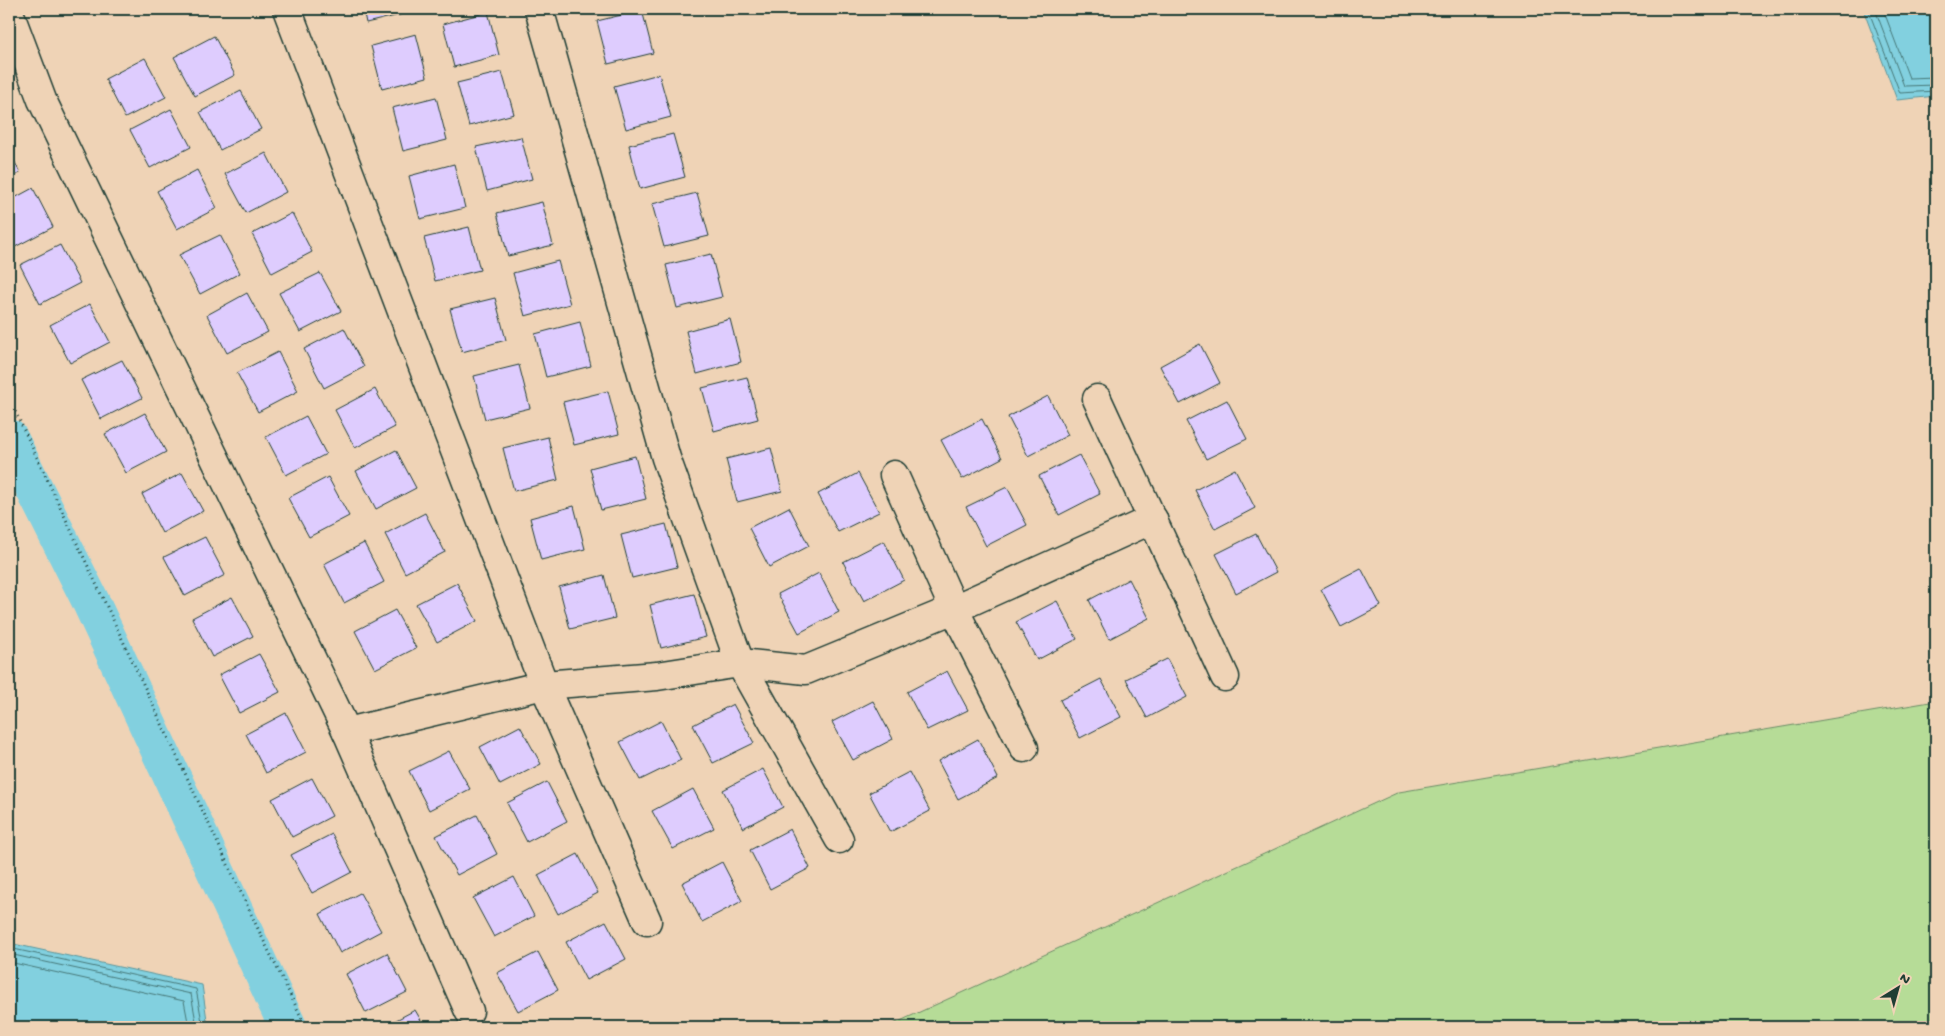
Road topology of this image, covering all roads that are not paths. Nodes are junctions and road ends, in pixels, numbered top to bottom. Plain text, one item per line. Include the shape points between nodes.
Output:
1 (287, 9) edge
2 (539, 9) edge
3 (9, 12) edge
4 (1098, 398) dead end
5 (894, 475) dead end
6 (1153, 519) junction
7 (954, 609) junction
8 (740, 663) junction
9 (1225, 677) dead end
10 (544, 685) junction
11 (347, 732) junction
12 (1024, 748) dead end
13 (839, 839) dead end
14 (647, 921) dead end
15 (469, 1011) dead end

1 - 10 street
2 - 8 street via 666,458
3 - 11 street via 42,100
4 - 6 street
5 - 7 street
6 - 7 street
6 - 9 street
7 - 8 street via 806,670
7 - 12 street
8 - 10 street via 657,676
8 - 13 street
10 - 11 street
10 - 14 street
11 - 15 street

